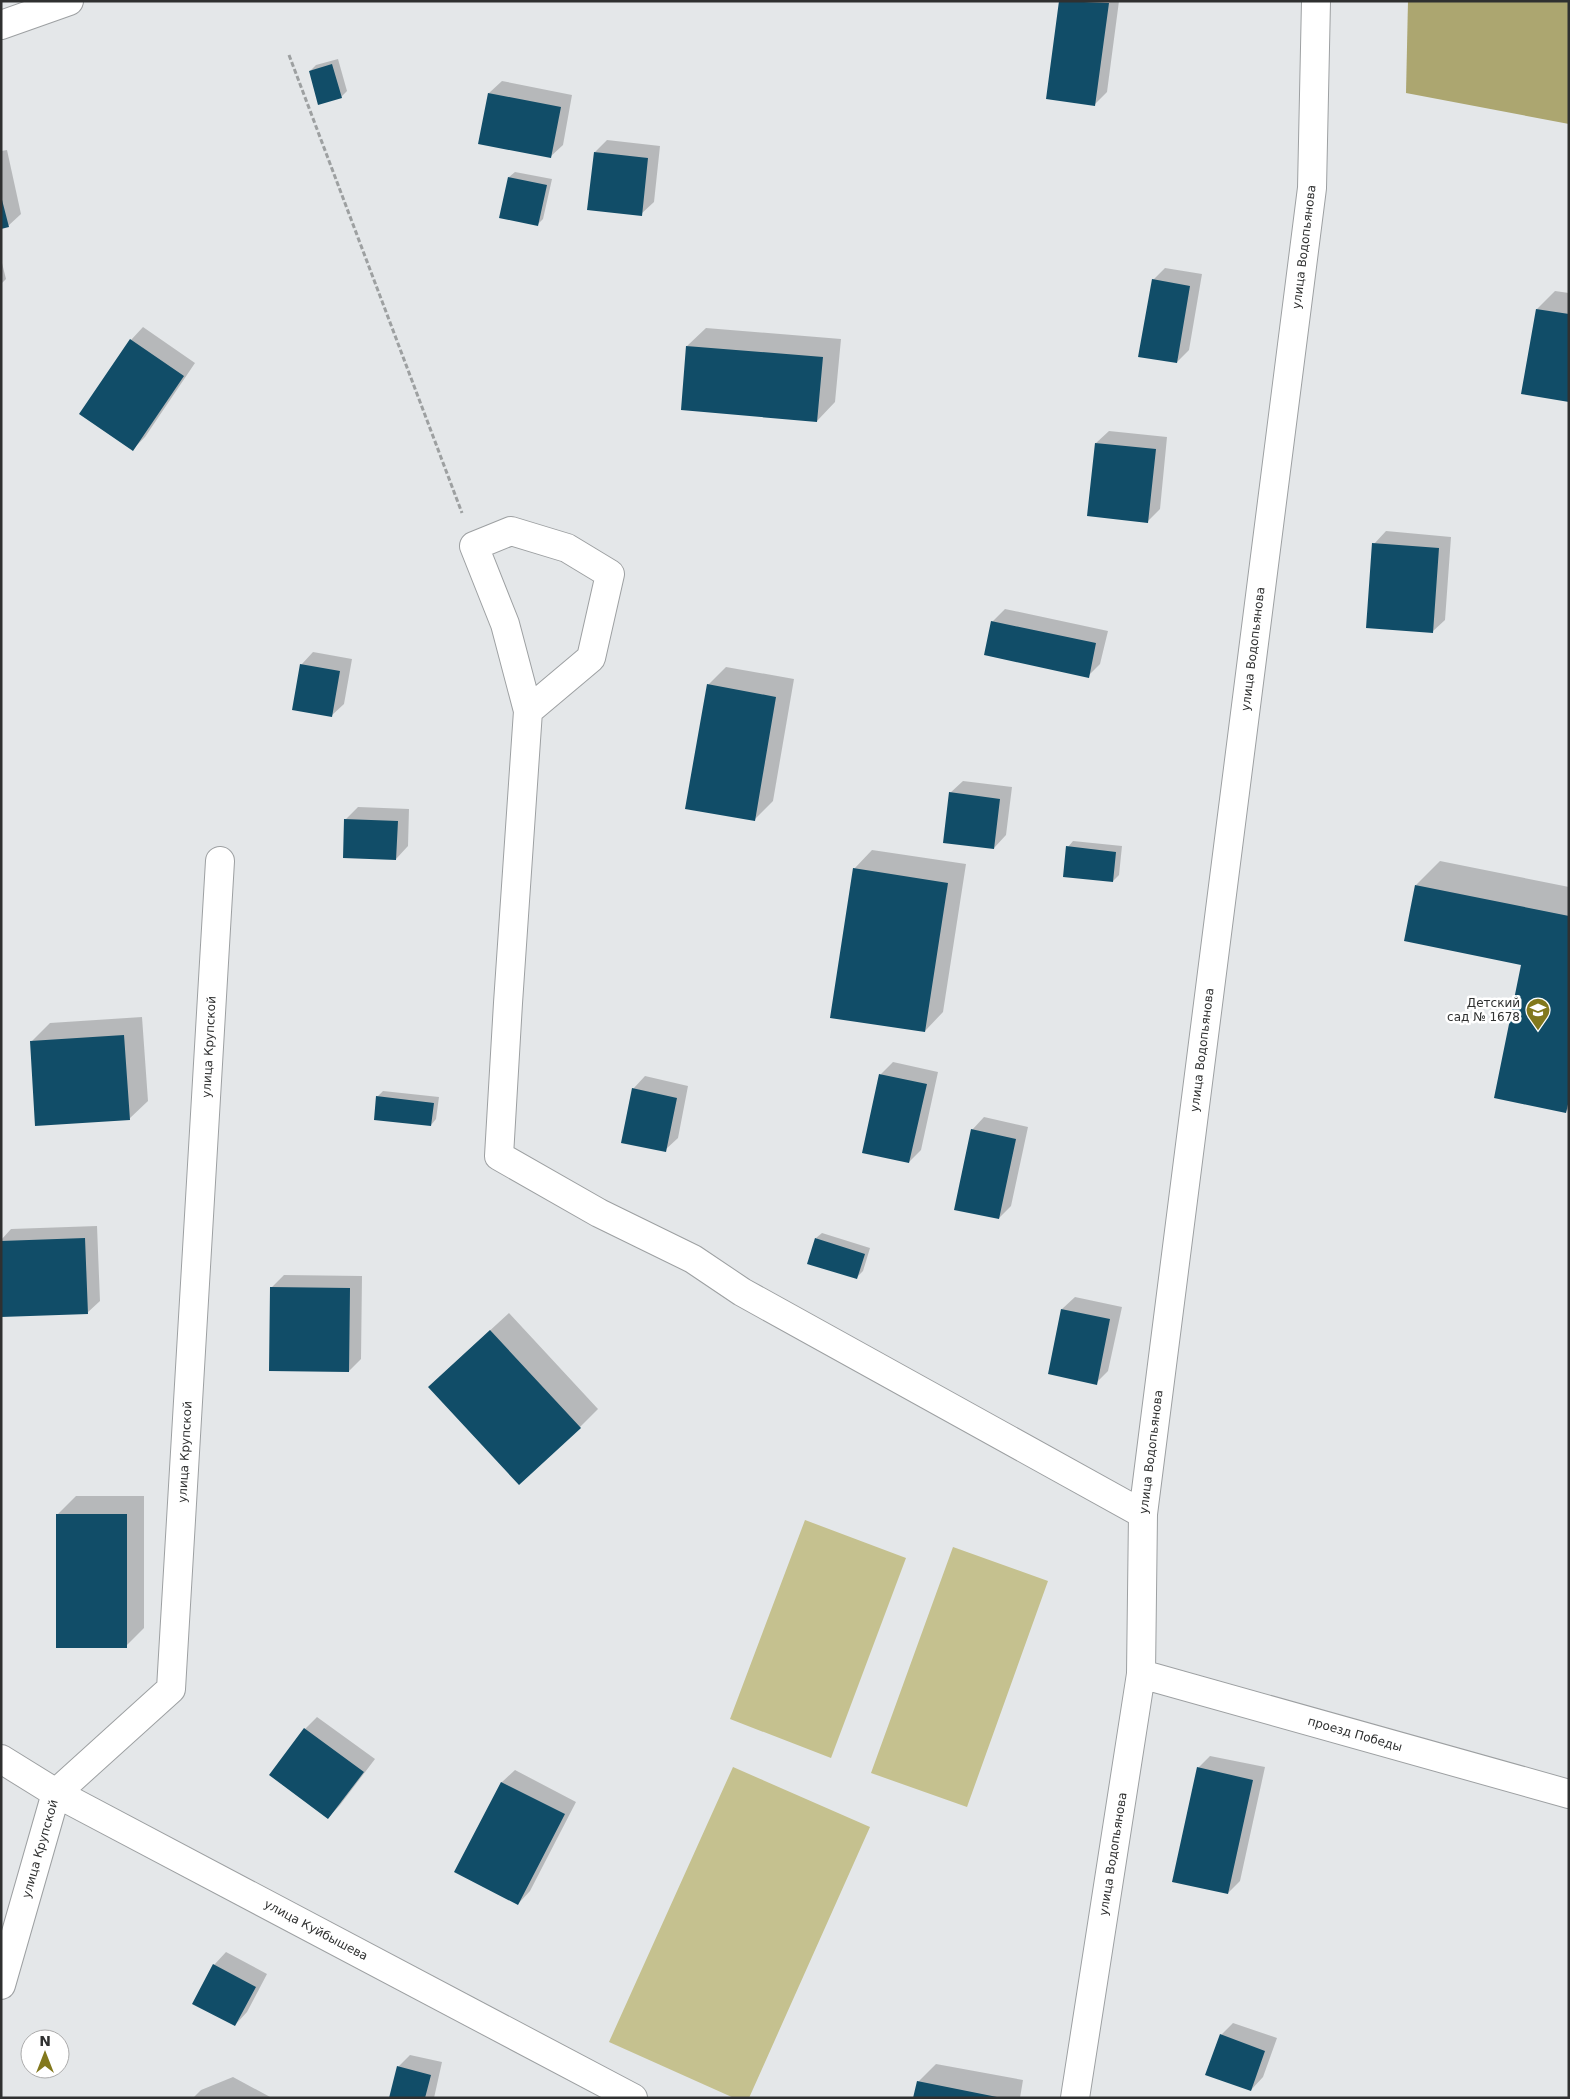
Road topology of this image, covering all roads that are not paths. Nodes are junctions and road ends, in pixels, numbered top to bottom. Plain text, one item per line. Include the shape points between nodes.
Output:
1 (69, 1) edge
2 (1316, 1) edge
3 (1, 25) edge
4 (528, 711) junction
5 (220, 861) dead end
6 (1142, 1514) junction
7 (1141, 1674) junction
8 (1, 1759) edge
9 (56, 1792) junction
10 (1569, 1794) edge
11 (1, 1985) edge
12 (633, 2098) edge
13 (1075, 2098) edge

1 - 3 street
2 - 6 street, улица Водопьянова via 1312,188
4 - 4 street via 591,658 610,574 567,548 511,531 474,546 505,624
4 - 6 street via 499,1156 600,1213 692,1259 742,1292
5 - 9 street, улица Крупской via 171,1689
6 - 7 street, улица Водопьянова
7 - 10 street, проезд Победы
7 - 13 street, улица Водопьянова
8 - 9 street, улица Куйбышева
9 - 11 street, улица Крупской
9 - 12 street, улица Куйбышева

